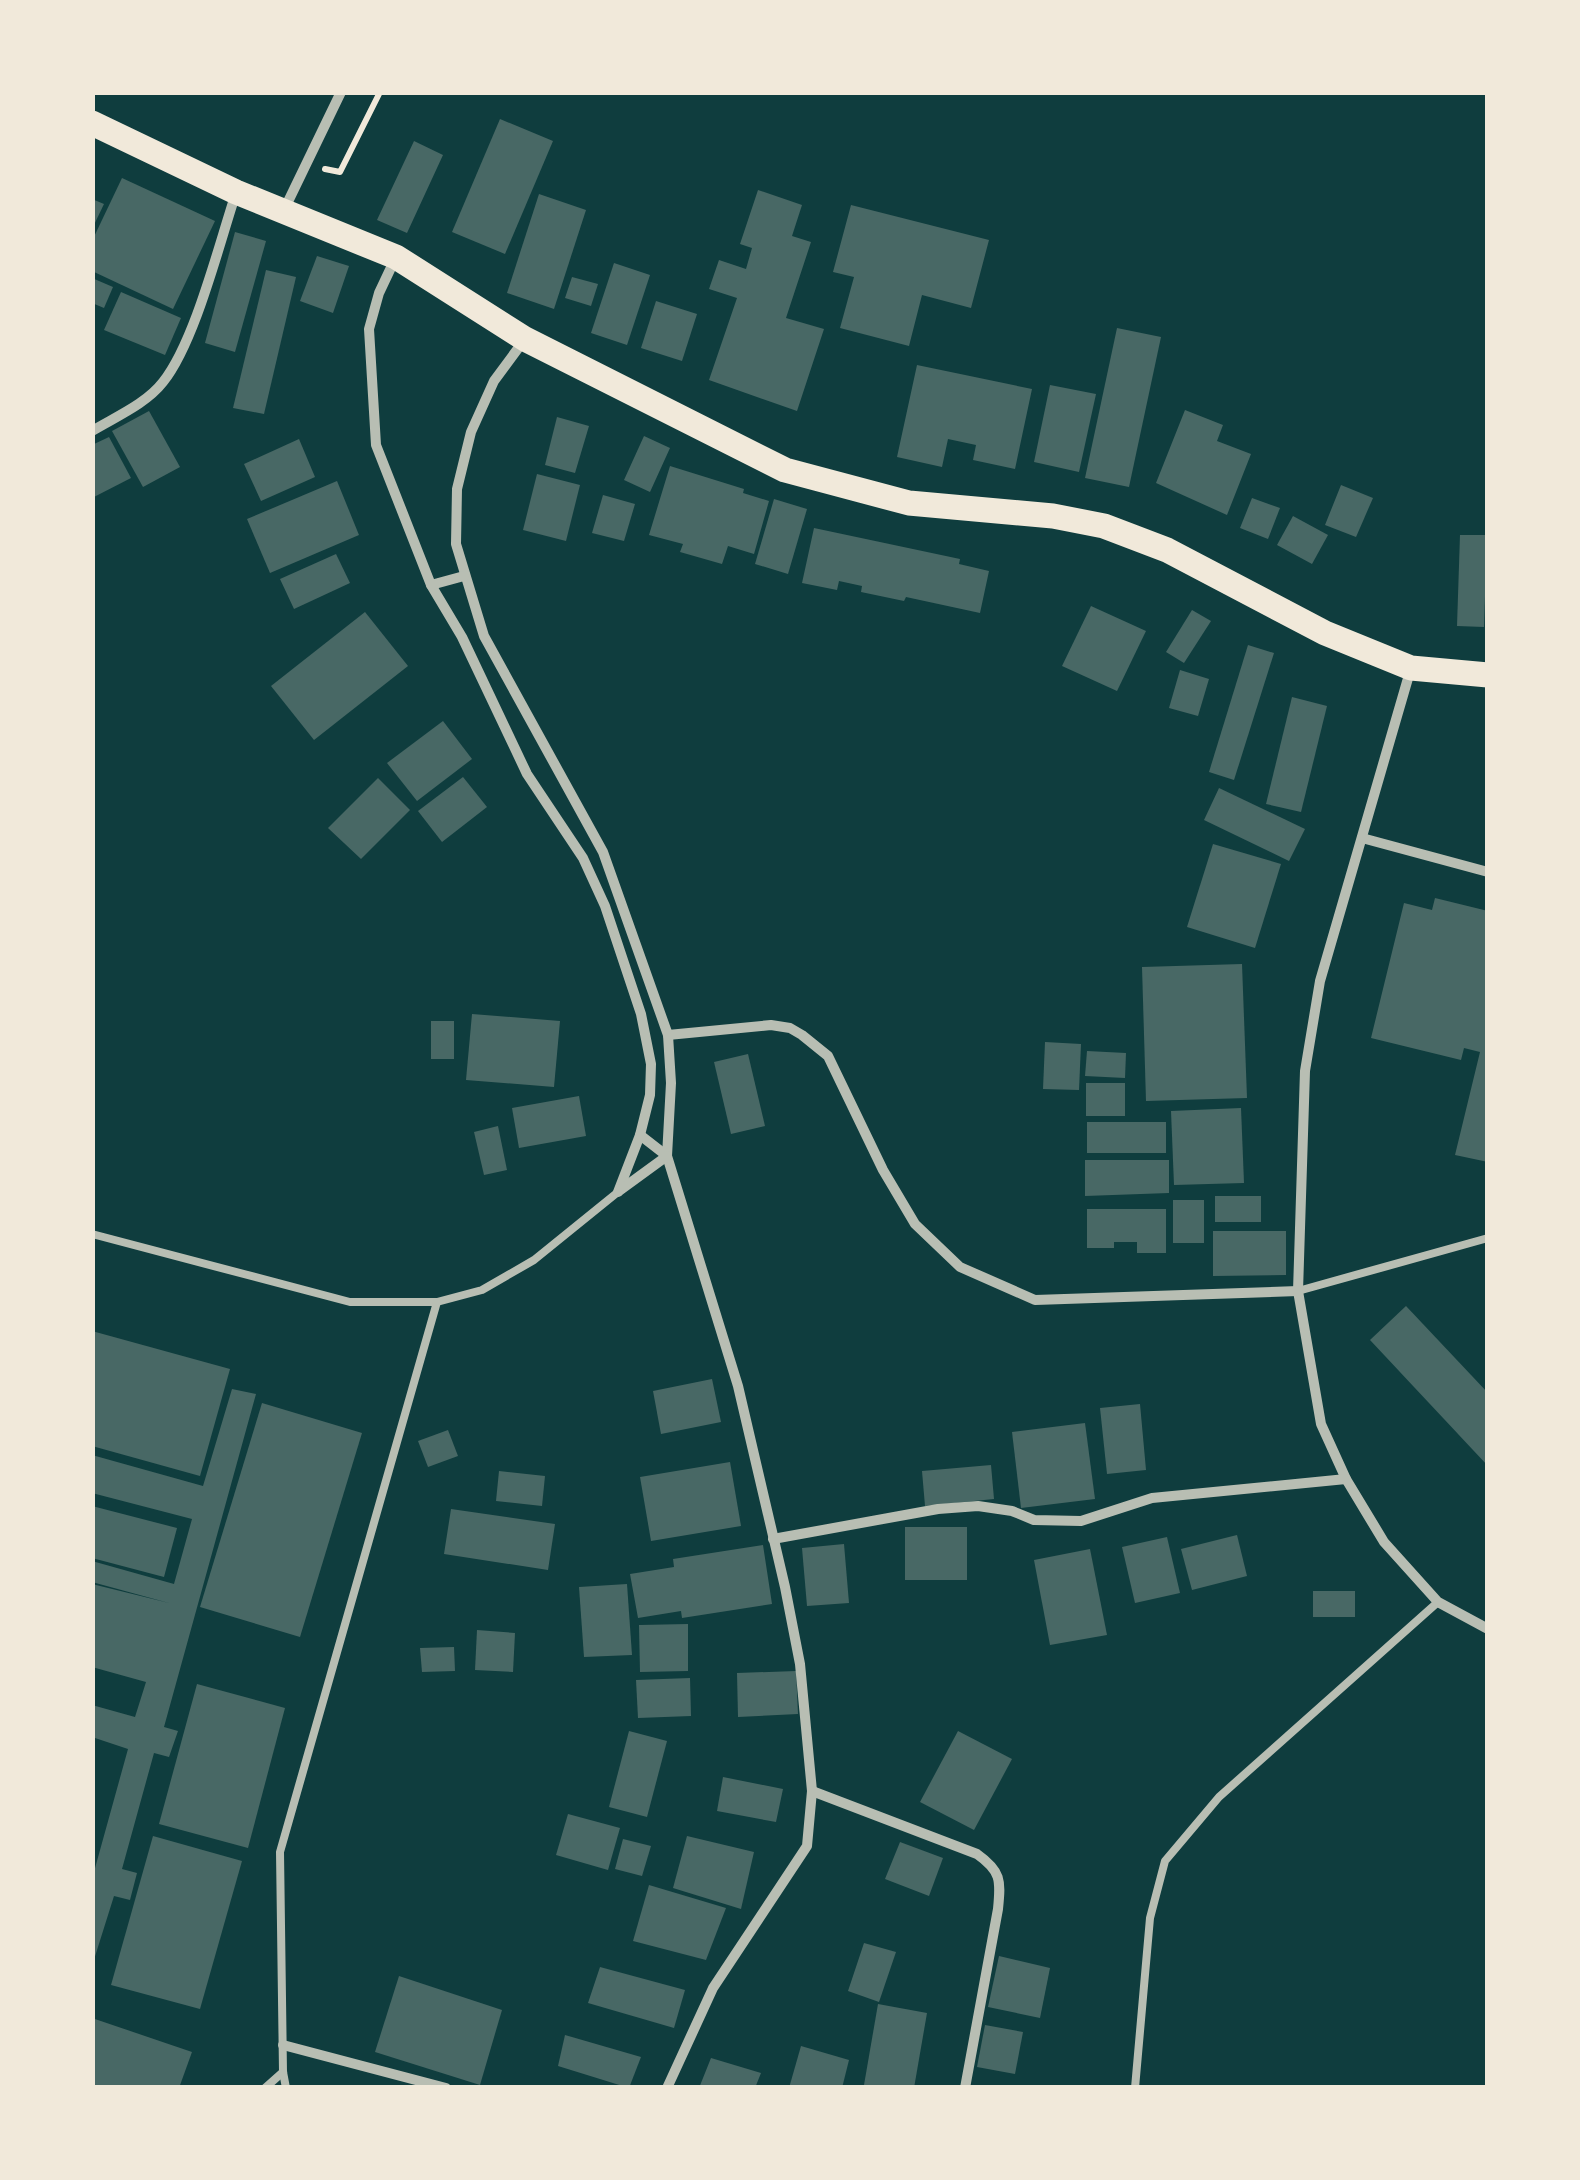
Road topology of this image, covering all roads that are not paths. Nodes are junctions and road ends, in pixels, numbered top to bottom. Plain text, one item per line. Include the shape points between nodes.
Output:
1 (341, 92) edge
2 (92, 123) edge
3 (236, 192) junction
4 (283, 212) junction
5 (396, 258) junction
6 (526, 338) junction
7 (92, 431) edge
8 (464, 576) junction
9 (431, 584) junction
10 (1411, 668) junction
11 (1488, 675) edge
12 (1362, 838) junction
13 (603, 852) junction
14 (583, 858) junction
15 (1488, 872) edge
16 (668, 1034) junction
17 (640, 1136) junction
18 (666, 1156) junction
19 (618, 1192) junction
20 (92, 1234) edge
21 (1488, 1238) edge
22 (1298, 1291) junction
23 (437, 1302) junction
24 (1346, 1479) junction
25 (774, 1539) junction
26 (1438, 1602) junction
27 (1488, 1629) edge
28 (812, 1791) junction
29 (283, 2045) junction
30 (283, 2072) junction
31 (265, 2088) edge
32 (286, 2088) edge
33 (446, 2088) edge
34 (668, 2088) edge
35 (964, 2088) edge
36 (1135, 2088) edge

1 - 4 street
2 - 3 highway
3 - 4 highway
3 - 7 street via 189,335 163,382
4 - 5 highway
5 - 6 highway
5 - 9 street via 369,329 376,445
6 - 8 street via 494,381 456,489 456,544
6 - 10 highway via 785,470 908,503 1104,526 1168,550 1325,632
8 - 9 street
8 - 13 street via 484,636
9 - 14 street via 526,774
10 - 11 highway
10 - 12 street
12 - 15 street
12 - 22 street via 1320,980 1305,1071
13 - 14 street
13 - 16 street
14 - 17 street via 641,1014 651,1064
16 - 18 street
16 - 22 street via 771,1025 802,1035 828,1056 915,1224 960,1268 1003,1288 1035,1300
17 - 18 street
17 - 19 street
18 - 19 street
18 - 25 street via 738,1386
19 - 23 lane via 521,1267 482,1290
20 - 23 lane via 350,1302
21 - 22 lane
22 - 24 street via 1321,1424
23 - 29 lane via 280,1852
24 - 25 street via 1152,1498 1081,1521 1034,1520 978,1506
24 - 26 street via 1384,1542
25 - 28 street via 800,1664
26 - 27 street
26 - 36 lane via 1219,1797 1165,1862 1150,1918
28 - 34 street via 807,1846 713,1988
28 - 35 street via 994,1866 1001,1885 998,1909
29 - 30 lane
29 - 33 street
30 - 31 lane
30 - 32 lane

